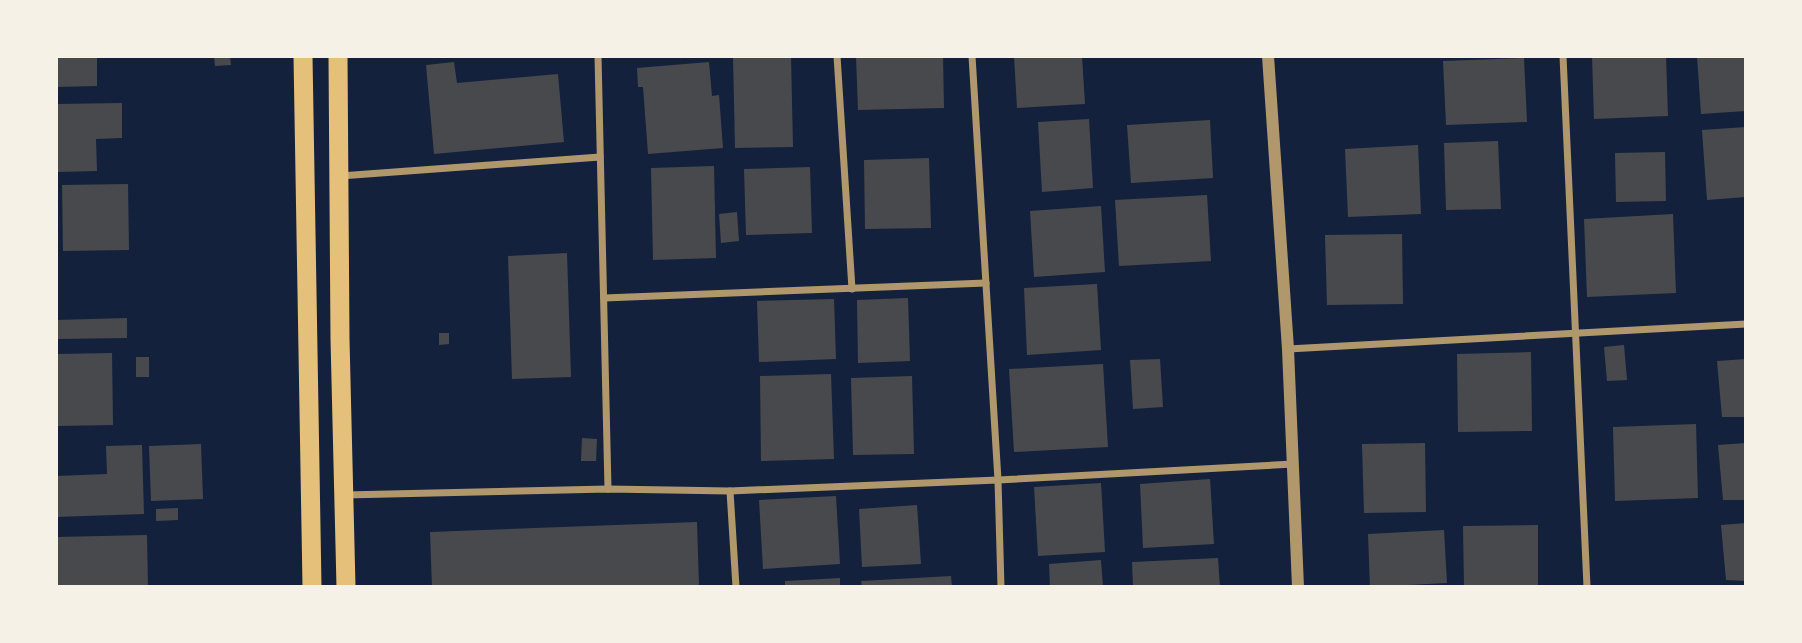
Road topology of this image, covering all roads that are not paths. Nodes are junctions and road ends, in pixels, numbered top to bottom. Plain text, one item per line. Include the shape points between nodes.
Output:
1 (303, 56) edge
2 (338, 56) edge
3 (598, 56) edge
4 (837, 56) edge
5 (972, 56) edge
6 (1268, 56) edge
7 (1563, 56) edge
8 (600, 157) junction
9 (340, 176) junction
10 (986, 284) junction
11 (852, 289) junction
12 (604, 298) junction
13 (1746, 324) edge
14 (1574, 333) junction
15 (1288, 349) junction
16 (1293, 464) junction
17 (998, 480) junction
18 (608, 489) junction
19 (730, 491) junction
20 (345, 495) junction
21 (312, 587) edge
22 (346, 587) edge
23 (736, 587) edge
24 (1002, 587) edge
25 (1298, 587) edge
26 (1587, 587) edge

1 - 21 highway
2 - 9 highway
3 - 8 street
4 - 11 street
5 - 10 street
6 - 15 street
7 - 14 street
8 - 9 street
8 - 12 street
9 - 20 highway
10 - 11 street
10 - 17 street
11 - 12 street
12 - 18 street
13 - 14 street
14 - 15 street
14 - 26 street
15 - 16 street
16 - 17 street
16 - 25 street
17 - 19 street
17 - 24 street
18 - 19 street
18 - 20 street
19 - 23 street
20 - 22 highway

